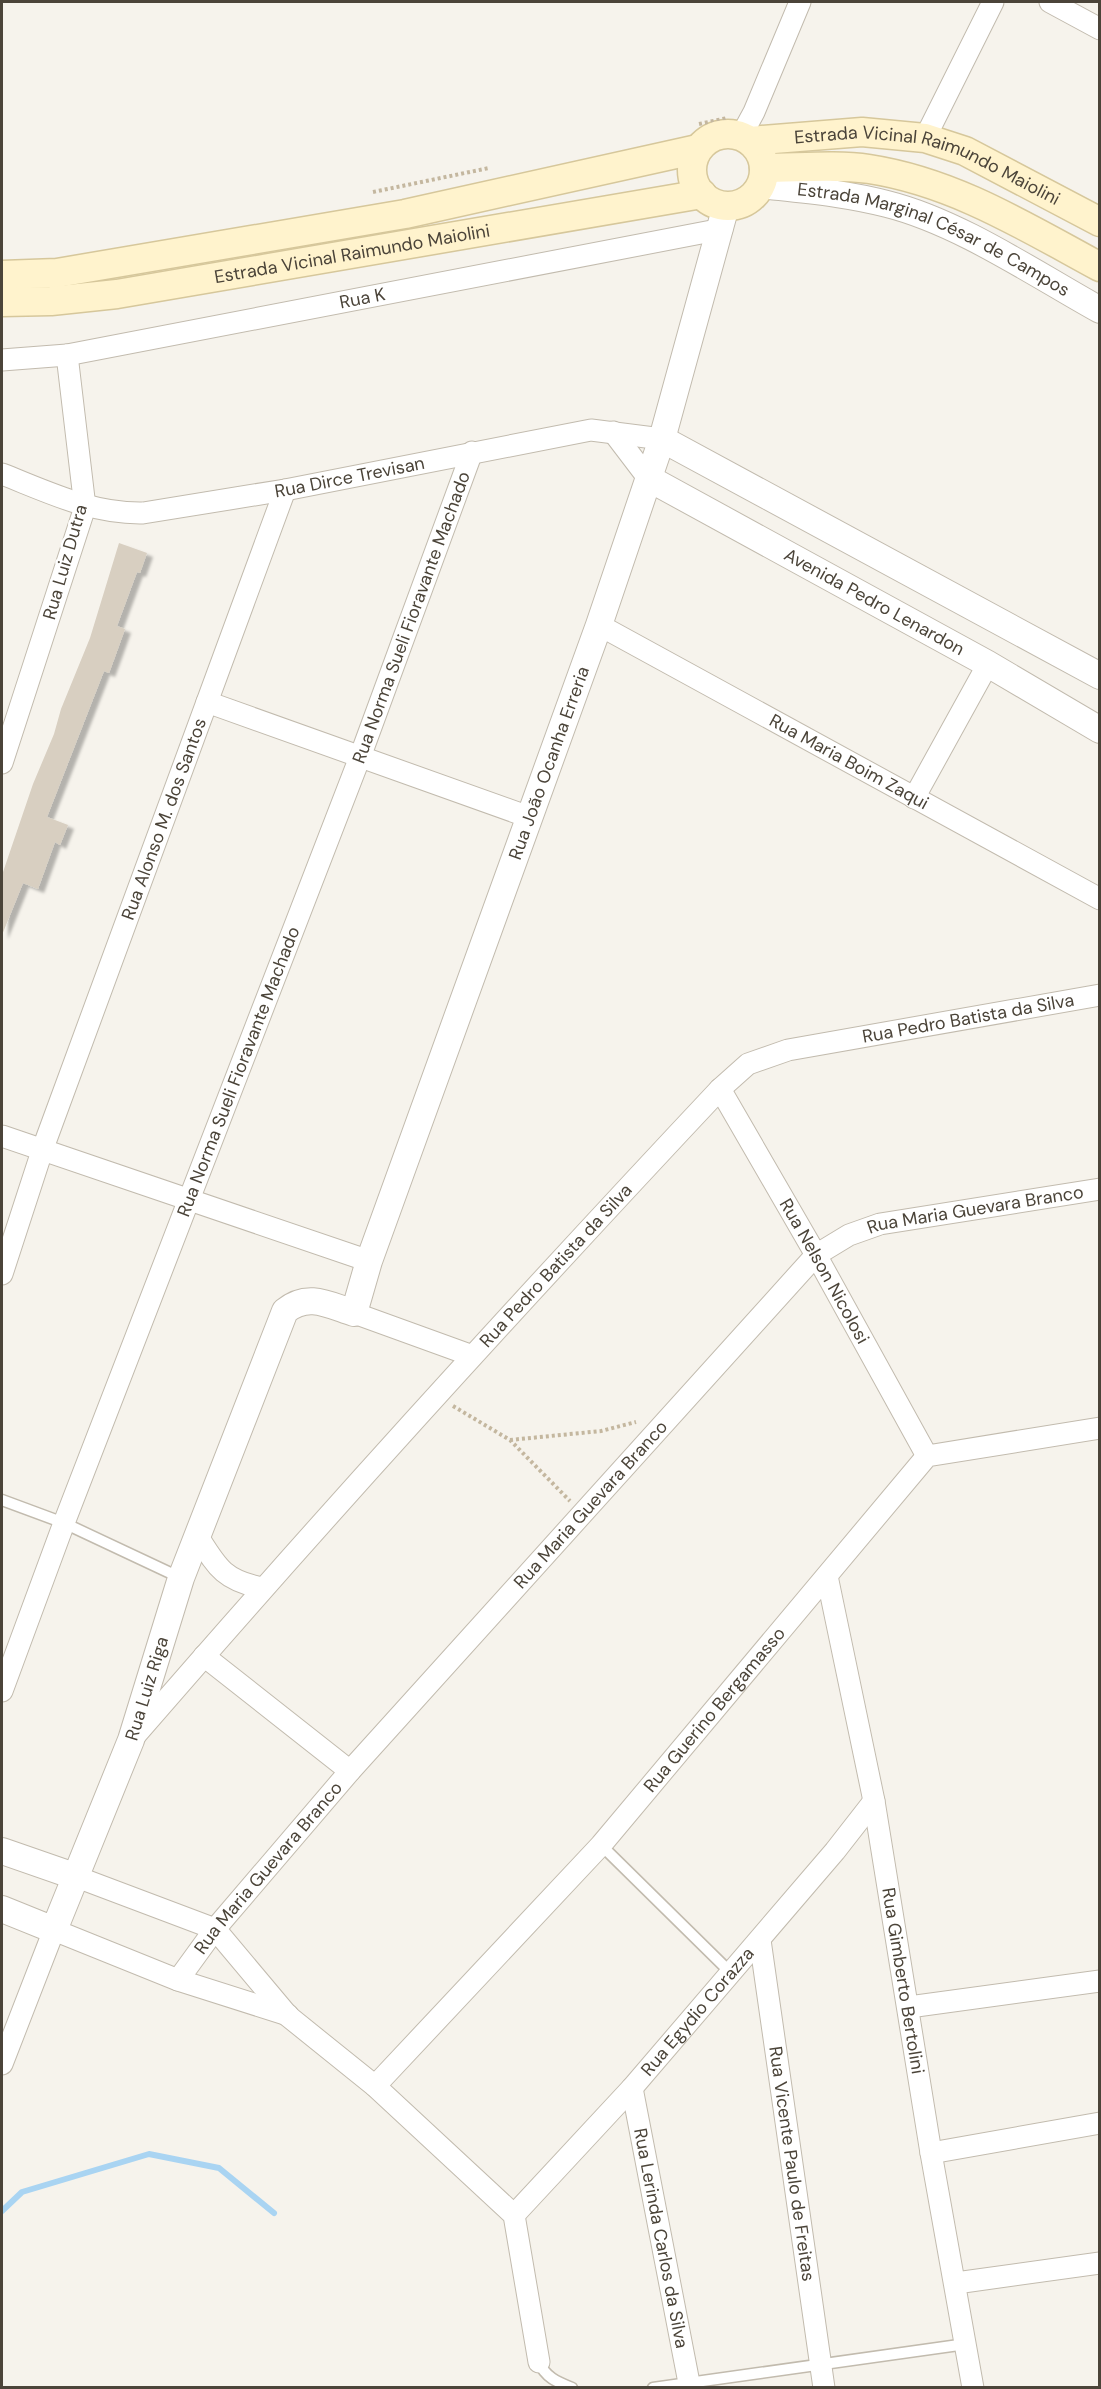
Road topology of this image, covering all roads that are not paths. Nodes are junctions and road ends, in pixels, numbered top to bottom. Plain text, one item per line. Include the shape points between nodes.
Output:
1 (800, 2) edge
2 (993, 2) edge
3 (1050, 2) edge
4 (1100, 29) edge
5 (745, 138) junction
6 (925, 138) junction
7 (698, 150) junction
8 (762, 177) junction
9 (717, 209) junction
10 (1100, 222) edge
11 (1100, 267) edge
12 (2, 275) edge
13 (2, 302) edge
14 (1100, 310) edge
15 (67, 355) junction
16 (2, 360) edge
17 (613, 432) junction
18 (662, 440) junction
19 (472, 452) junction
20 (2, 474) edge
21 (648, 478) junction
22 (285, 490) junction
23 (85, 507) junction
24 (599, 624) junction
25 (988, 664) junction
26 (1100, 676) edge
27 (207, 702) junction
28 (1100, 730) edge
29 (360, 757) junction
30 (2, 763) edge
31 (914, 798) junction
32 (530, 817) junction
33 (1100, 899) edge
34 (1100, 995) edge
35 (720, 1089) junction
36 (2, 1136) edge
37 (43, 1148) junction
38 (1100, 1189) edge
39 (190, 1199) junction
40 (816, 1255) junction
41 (369, 1261) junction
42 (2, 1274) edge
43 (354, 1313) junction
44 (470, 1355) junction
45 (1100, 1428) edge
46 (927, 1456) junction
47 (2, 1500) edge
48 (64, 1523) junction
49 (197, 1535) junction
50 (827, 1576) junction
51 (181, 1578) junction
52 (262, 1588) junction
53 (204, 1656) junction
54 (2, 1691) edge
55 (131, 1740) junction
56 (350, 1771) junction
57 (874, 1801) junction
58 (601, 1845) junction
59 (2, 1851) edge
60 (77, 1876) junction
61 (2, 1910) edge
62 (215, 1929) junction
63 (54, 1930) junction
64 (760, 1940) junction
65 (730, 1972) junction
66 (178, 1980) junction
67 (1100, 1982) edge
68 (909, 2007) junction
69 (288, 2016) junction
70 (2, 2064) edge
71 (375, 2085) junction
72 (632, 2088) junction
73 (1100, 2123) edge
74 (931, 2153) junction
75 (514, 2215) junction
76 (1100, 2263) edge
77 (956, 2283) junction
78 (966, 2344) junction
79 (539, 2362) joint
80 (820, 2365) junction
81 (690, 2384) edge
82 (572, 2388) edge
83 (653, 2388) edge
84 (824, 2388) edge
85 (973, 2388) edge

1 - 5 street
2 - 6 street
3 - 4 street
5 - 6 main road, Estrada Vicinal Raimundo Maiolini via 862,132
5 - 7 main road via 724,134 710,139
5 - 8 main road via 762,158
6 - 10 main road, Estrada Vicinal Raimundo Maiolini via 965,151
7 - 9 main road via 693,164 694,180
7 - 12 main road, Estrada Vicinal Raimundo Maiolini via 405,214 57,273
8 - 9 main road via 752,196 740,204
8 - 11 main road, Estrada Vicinal Raimundo Maiolini via 867,169 908,177 953,190
8 - 14 street, Estrada Marginal César de Campos via 869,200 936,220
9 - 13 main road, Estrada Vicinal Raimundo Maiolini via 117,294 51,302
9 - 15 street, Rua K
9 - 18 street, Rua João Ocanha Erreria
15 - 16 street, Rua K
15 - 23 street, Rua Luiz Dutra
17 - 18 street, Rua Dirce Trevisan
17 - 19 street, Rua Dirce Trevisan via 591,430
17 - 21 street
18 - 21 street, Rua João Ocanha Erreria
18 - 26 street
19 - 22 street, Rua Dirce Trevisan
19 - 29 street, Rua Norma Sueli Fioravante Machado
20 - 23 street, Rua Dirce Trevisan
21 - 24 street, Rua João Ocanha Erreria
21 - 25 street, Avenida Pedro Lenardon
22 - 23 street, Rua Dirce Trevisan via 142,513
22 - 27 street, Rua Alonso M. dos Santos
23 - 30 street, Rua Luiz Dutra
24 - 31 street, Rua Maria Boim Zaqui
24 - 32 street, Rua João Ocanha Erreria
25 - 28 street, Avenida Pedro Lenardon
25 - 31 street
27 - 29 street
27 - 37 street, Rua Alonso M. dos Santos
29 - 32 street
29 - 39 street, Rua Norma Sueli Fioravante Machado
31 - 33 street, Rua Maria Boim Zaqui
32 - 41 street, Rua João Ocanha Erreria
34 - 35 street, Rua Pedro Batista da Silva via 789,1050 748,1064
35 - 40 street, Rua Nelson Nicolosi
35 - 44 street, Rua Pedro Batista da Silva
36 - 37 street
37 - 39 street
37 - 42 street, Rua Alonso M. dos Santos
38 - 40 street, Rua Maria Guevara Branco via 880,1224 849,1235
39 - 41 street
39 - 48 street, Rua Norma Sueli Fioravante Machado
40 - 46 street, Rua Nelson Nicolosi
40 - 56 street, Rua Maria Guevara Branco
41 - 43 street, Rua João Ocanha Erreria
43 - 44 street
43 - 49 street, Rua Luiz Riga via 315,1300 294,1304 285,1311
44 - 52 street, Rua Pedro Batista da Silva
45 - 46 street
46 - 50 street, Rua Guerino Bergamasso
47 - 48 lane
48 - 51 lane
48 - 54 street, Rua Norma Sueli Fioravante Machado
49 - 51 street, Rua Luiz Riga
49 - 52 street via 226,1577
50 - 57 street, Rua Gimberto Bertolini
50 - 58 street, Rua Guerino Bergamasso
51 - 55 street, Rua Luiz Riga
52 - 53 street, Rua Pedro Batista da Silva
53 - 55 street, Rua Pedro Batista da Silva
53 - 56 street
55 - 60 street, Rua Luiz Riga
56 - 62 street, Rua Maria Guevara Branco
57 - 64 street, Rua Egydio Corazza
57 - 68 street, Rua Gimberto Bertolini
58 - 65 lane
58 - 71 street, Rua Guerino Bergamasso
59 - 60 street
60 - 62 street
60 - 63 street, Rua Luiz Riga
61 - 63 street
62 - 66 street, Rua Maria Guevara Branco
62 - 69 street
63 - 66 street
63 - 70 street, Rua Luiz Riga
64 - 65 street, Rua Egydio Corazza
64 - 80 street, Rua Vicente Paulo de Freitas
65 - 72 street, Rua Egydio Corazza
66 - 69 street
67 - 68 street
68 - 74 street, Rua Gimberto Bertolini
69 - 71 street
71 - 75 street
72 - 75 street, Rua Egydio Corazza
72 - 81 street, Rua Lerinda Carlos da Silva
73 - 74 street
74 - 77 street, Rua Gimberto Bertolini
75 - 79 street
76 - 77 street
77 - 78 street, Rua Gimberto Bertolini
78 - 80 lane
78 - 85 street, Rua Gimberto Bertolini
79 - 82 lane via 551,2378
80 - 81 lane
80 - 84 street, Rua Vicente Paulo de Freitas
81 - 83 lane

